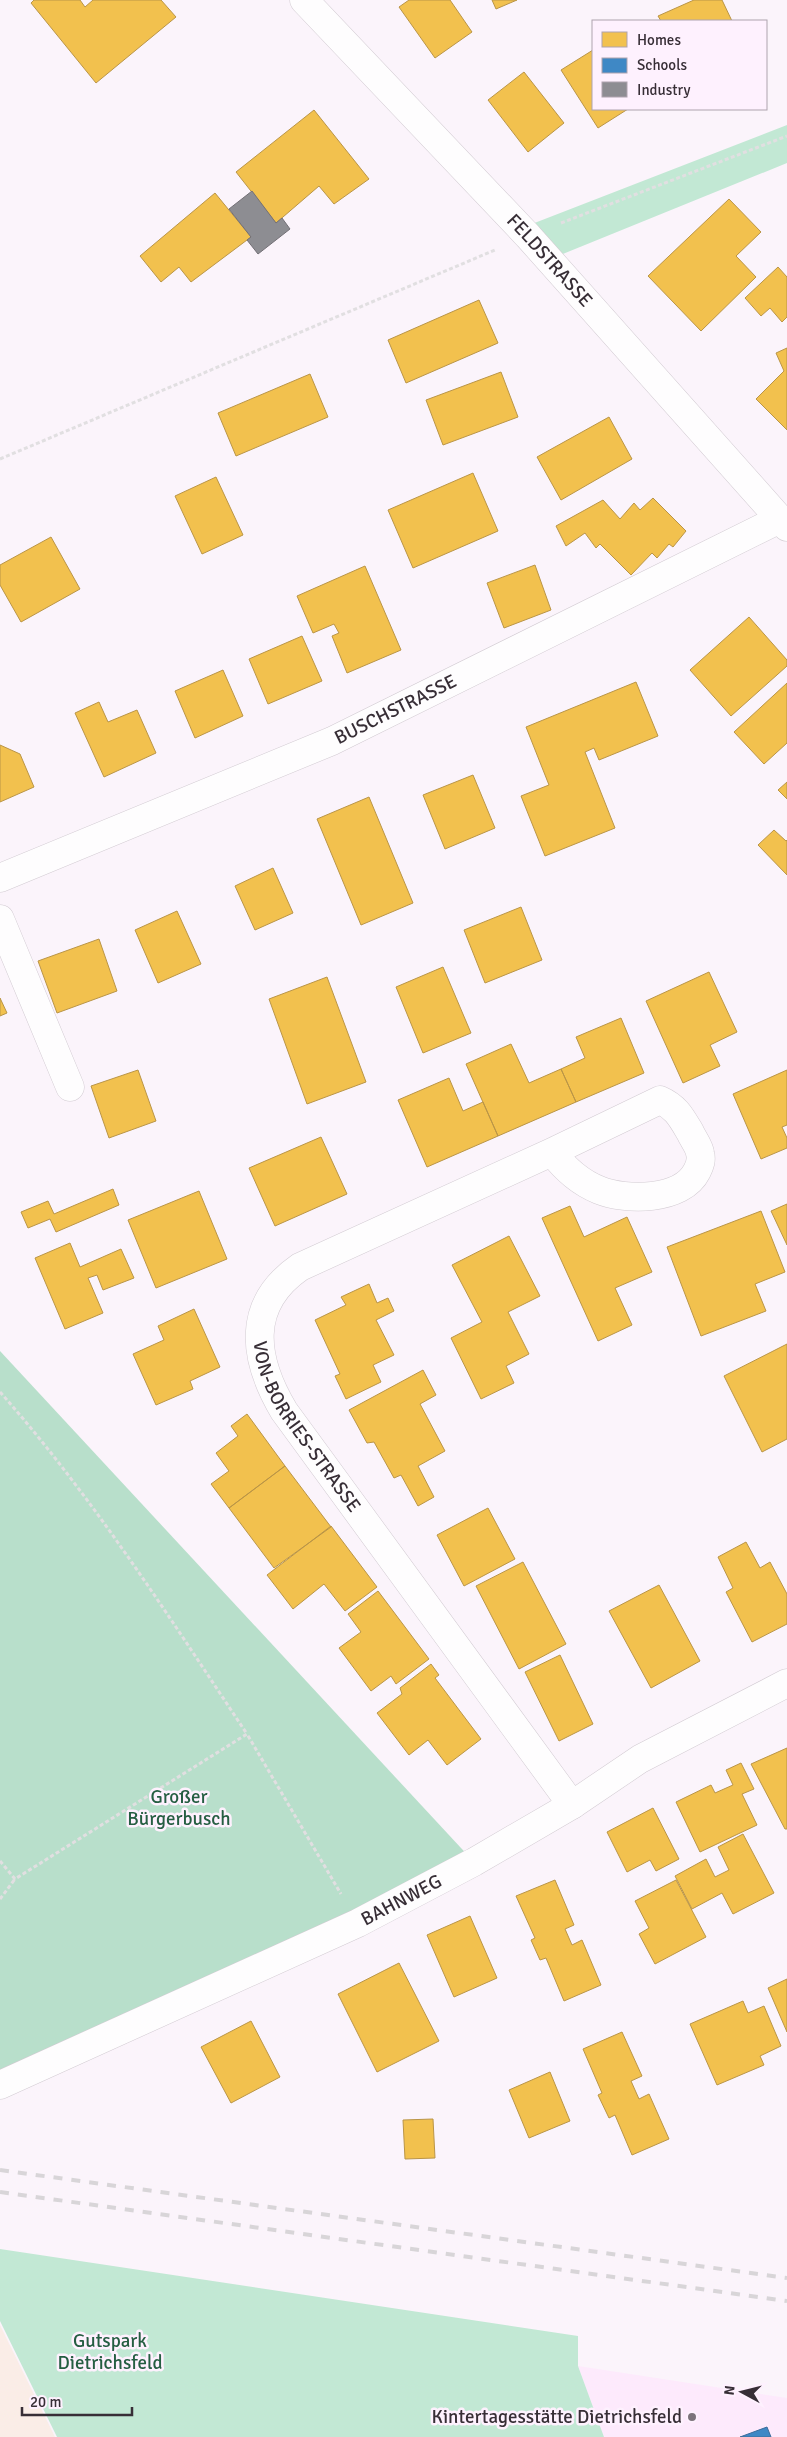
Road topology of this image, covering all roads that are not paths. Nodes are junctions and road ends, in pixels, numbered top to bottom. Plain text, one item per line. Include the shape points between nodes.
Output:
1 (304, 0) edge
2 (784, 523) edge
3 (0, 878) edge
4 (0, 919) edge
5 (70, 1087) dead end
6 (552, 1152) junction
7 (787, 1683) edge
8 (572, 1805) junction
9 (0, 2085) edge

1 - 2 street, FELDSTRASSE via 528,236
2 - 3 street, BUSCHSTRASSE via 332,741
4 - 5 street
6 - 6 street, VON-BORRIES-STRASSE via 660,1100 672,1105 680,1115 700,1152 700,1164 693,1178 683,1186 649,1197 632,1197 607,1193 582,1181 565,1169
6 - 8 street, VON-BORRIES-STRASSE via 300,1267 284,1278 271,1295 261,1314 259,1336 271,1390 284,1411
7 - 8 street, BAHNWEG via 640,1759
8 - 9 street, BAHNWEG via 474,1862 358,1923

